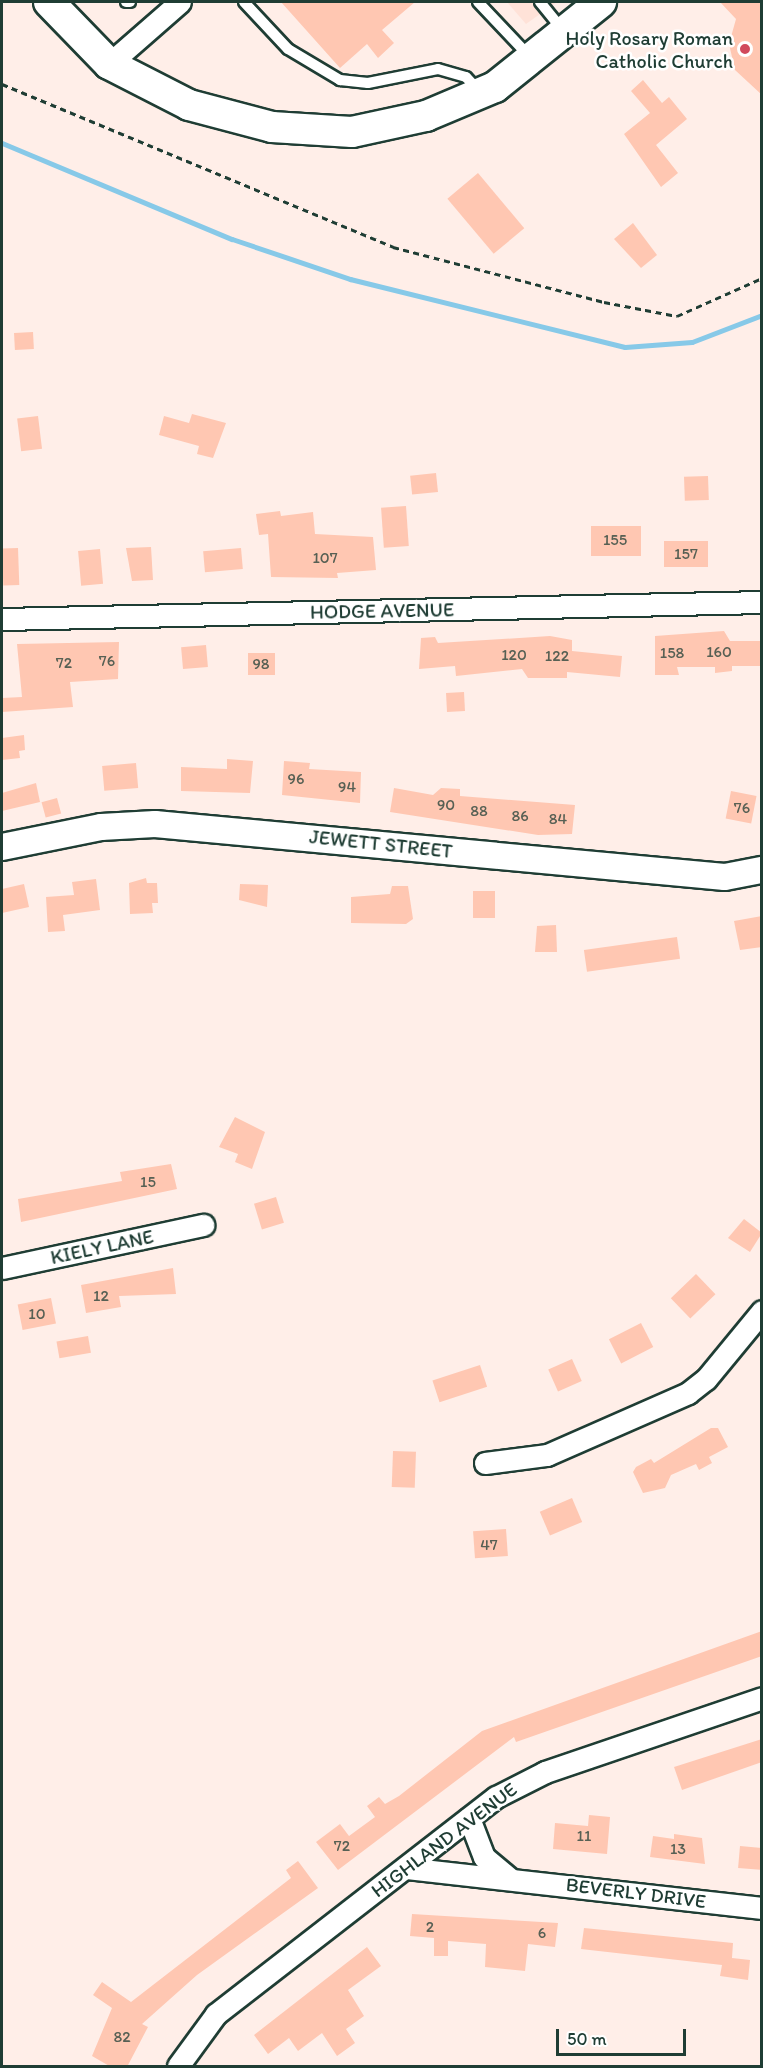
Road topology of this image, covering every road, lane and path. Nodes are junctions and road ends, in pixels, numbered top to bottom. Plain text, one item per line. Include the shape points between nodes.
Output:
1 (49, 2) edge
2 (180, 2) edge
3 (244, 2) edge
4 (478, 2) edge
5 (540, 2) edge
6 (601, 2) edge
7 (565, 33) junction
8 (532, 59) junction
9 (110, 64) junction
10 (2, 84) edge
11 (481, 93) junction
12 (762, 278) edge
13 (762, 602) edge
14 (2, 619) edge
15 (2, 847) edge
16 (762, 870) edge
17 (203, 1226) dead end
18 (2, 1268) edge
19 (762, 1311) edge
20 (485, 1464) dead end
21 (762, 1698) edge
22 (469, 1818) junction
23 (406, 1868) junction
24 (510, 1879) junction
25 (762, 1908) edge
26 (178, 2067) edge

1 - 9 main road
2 - 9 street
3 - 11 lane via 288,49 340,80 368,83 438,69 466,77
4 - 8 lane
5 - 7 lane
6 - 7 main road
7 - 8 main road
8 - 11 main road
9 - 11 main road via 189,105 272,127 352,132 426,116
10 - 12 path via 393,247 604,302 677,316
13 - 14 street, HODGE AVENUE
15 - 16 street, JEWETT STREET via 101,827 155,824 714,876
17 - 18 street, KIELY LANE
19 - 20 street via 706,1379 688,1393 547,1455
21 - 22 street, HIGHLAND AVENUE via 544,1772
22 - 23 street, HIGHLAND AVENUE
22 - 24 street via 484,1857
23 - 24 street, BEVERLY DRIVE via 492,1882
23 - 26 street, HIGHLAND AVENUE via 216,2014
24 - 25 street, BEVERLY DRIVE

